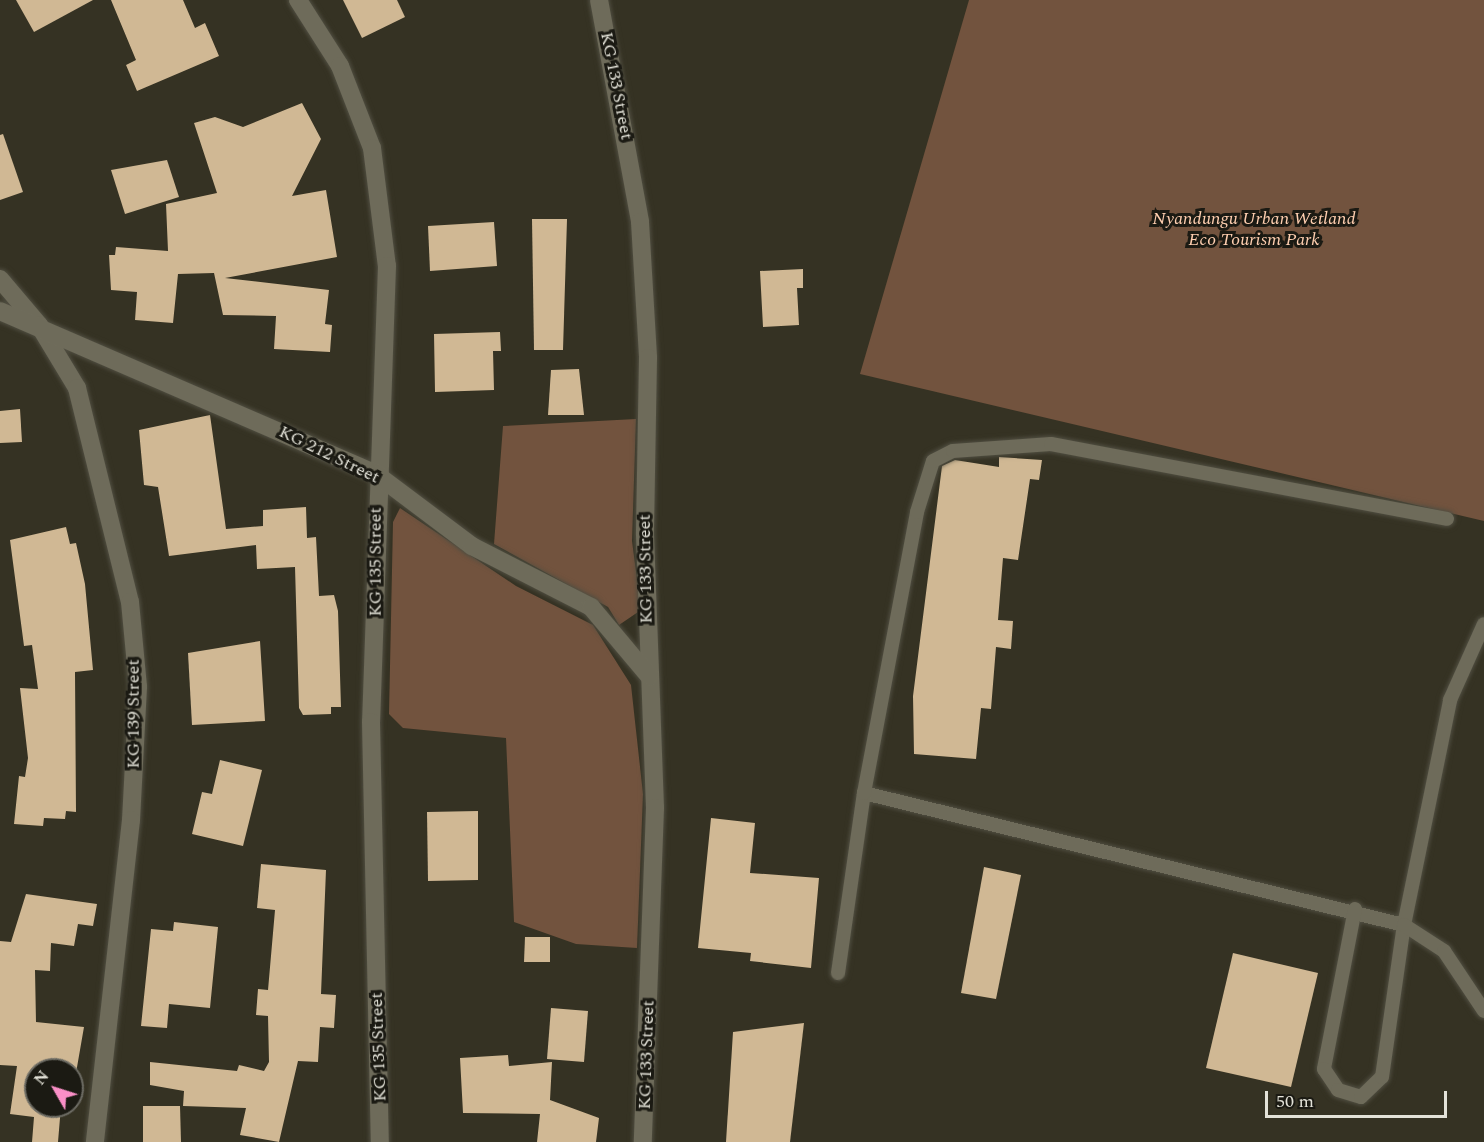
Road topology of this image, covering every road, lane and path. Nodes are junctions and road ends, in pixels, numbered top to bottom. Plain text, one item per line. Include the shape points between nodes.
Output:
1 (298, 0) edge
2 (599, 0) edge
3 (0, 279) edge
4 (0, 311) edge
5 (39, 324) junction
6 (376, 474) junction
7 (1447, 519) dead end
8 (1484, 624) edge
9 (649, 676) junction
10 (864, 794) junction
11 (1355, 909) junction
12 (1404, 925) junction
13 (838, 973) dead end
14 (1484, 1011) edge
15 (95, 1142) edge
16 (380, 1142) edge
17 (643, 1142) edge

1 - 6 street, KG 135 Street via 340,66 372,148 387,266
2 - 9 street, KG 133 Street via 640,222 648,358
3 - 5 street, KG 139 Street
4 - 5 street, KG 212 Street
5 - 6 street, KG 212 Street
5 - 15 street, KG 139 Street via 77,388 130,602 138,687 131,820
6 - 9 street, KG 212 Street via 472,546 591,607
6 - 16 street, KG 135 Street via 371,722
7 - 10 lane via 1051,444 953,451 933,461 917,512
8 - 12 lane via 1450,700
9 - 17 street, KG 133 Street via 655,808
10 - 11 lane
10 - 13 lane
11 - 12 lane
11 - 12 lane via 1324,1069 1338,1090 1361,1096 1382,1077
12 - 14 lane via 1444,951

